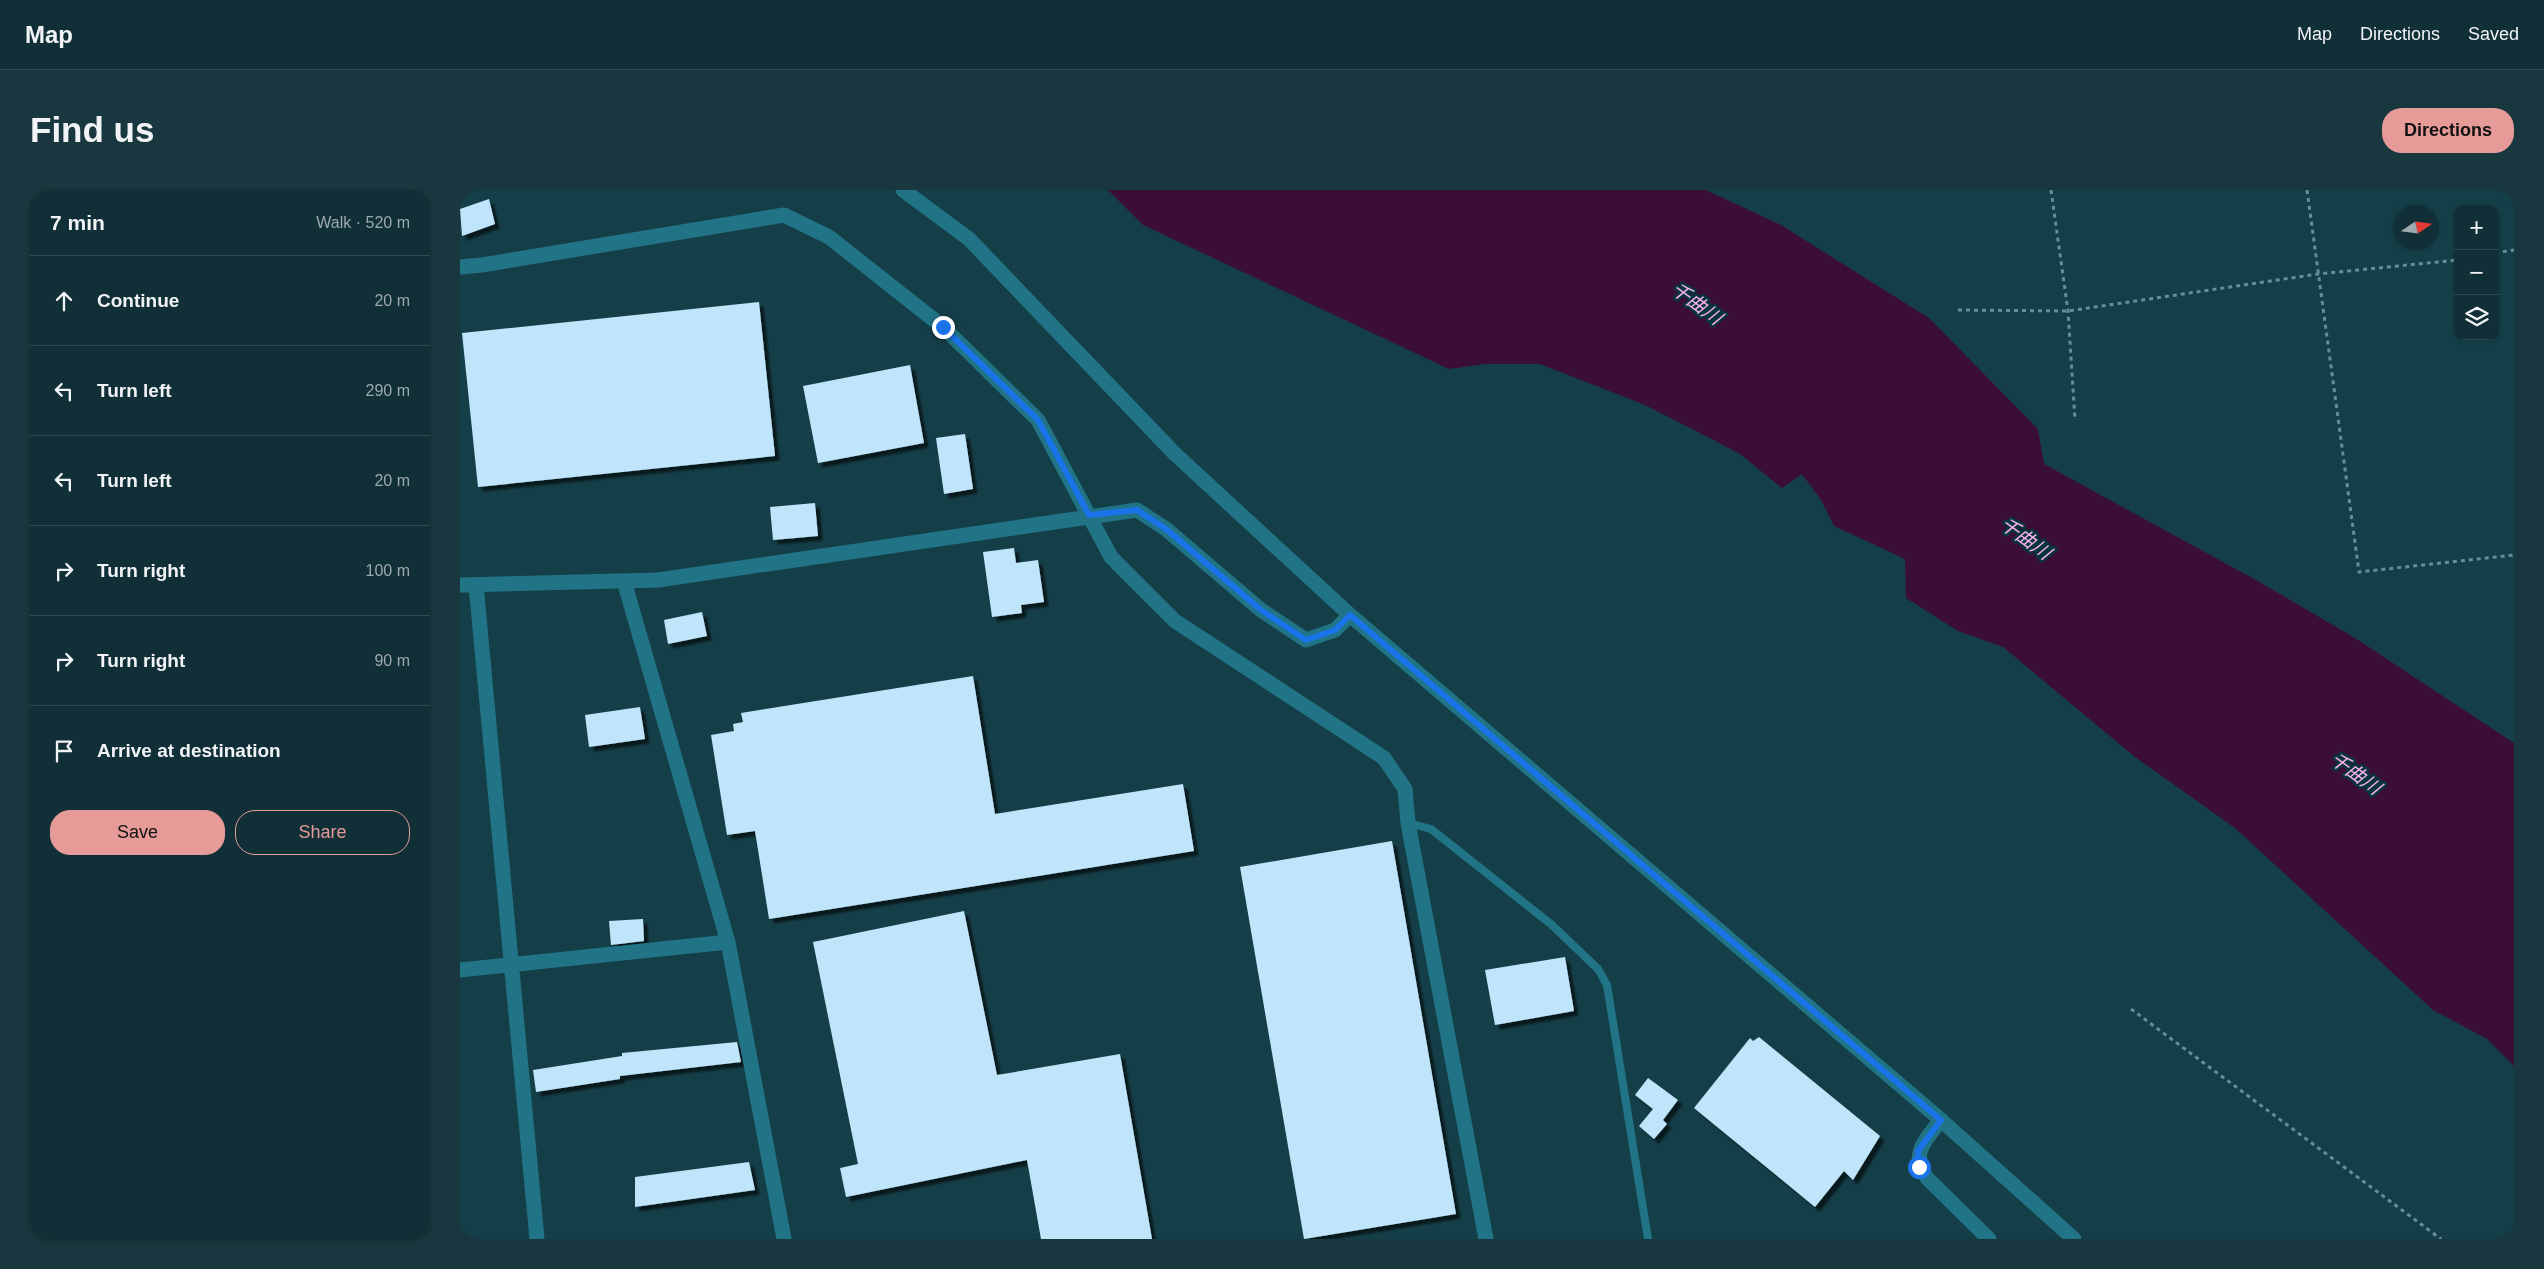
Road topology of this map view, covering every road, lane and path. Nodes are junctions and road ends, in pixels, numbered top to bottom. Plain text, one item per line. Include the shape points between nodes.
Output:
1 (903, 190) edge
2 (2051, 190) edge
3 (2306, 190) edge
4 (2514, 250) edge
5 (2499, 252) edge
6 (2454, 260) edge
7 (460, 267) edge
8 (2318, 274) junction
9 (1958, 310) dead end
10 (2068, 311) junction
11 (2075, 420) dead end
12 (1089, 515) junction
13 (2514, 555) edge
14 (624, 581) junction
15 (460, 585) edge
16 (476, 585) junction
17 (1350, 615) junction
18 (1408, 823) junction
19 (728, 942) junction
20 (512, 964) junction
21 (460, 970) edge
22 (2131, 1009) dead end
23 (1941, 1120) junction
24 (537, 1239) edge
25 (784, 1239) edge
26 (1486, 1239) edge
27 (1648, 1239) edge
28 (1989, 1239) edge
29 (2074, 1239) edge
30 (2440, 1239) edge

1 - 17 street via 969,239 1175,454
2 - 10 path
3 - 8 path
4 - 5 path
6 - 8 path
7 - 12 street via 784,215 829,237 943,327 1038,420
8 - 10 path
8 - 13 path via 2359,572
9 - 10 path
10 - 11 path
12 - 14 street via 761,567
12 - 17 street via 1137,510 1166,529 1261,610 1306,640 1335,630
12 - 18 street via 1111,557 1175,621 1384,758 1405,789
14 - 16 street
14 - 19 street
15 - 16 street
16 - 20 street
17 - 23 street
18 - 26 street
18 - 27 lane via 1431,829 1552,925 1598,969 1607,985 1616,1030
19 - 20 street
19 - 25 street
20 - 21 street
20 - 24 street
22 - 30 path
23 - 28 street via 1918,1151 1919,1167
23 - 29 street

